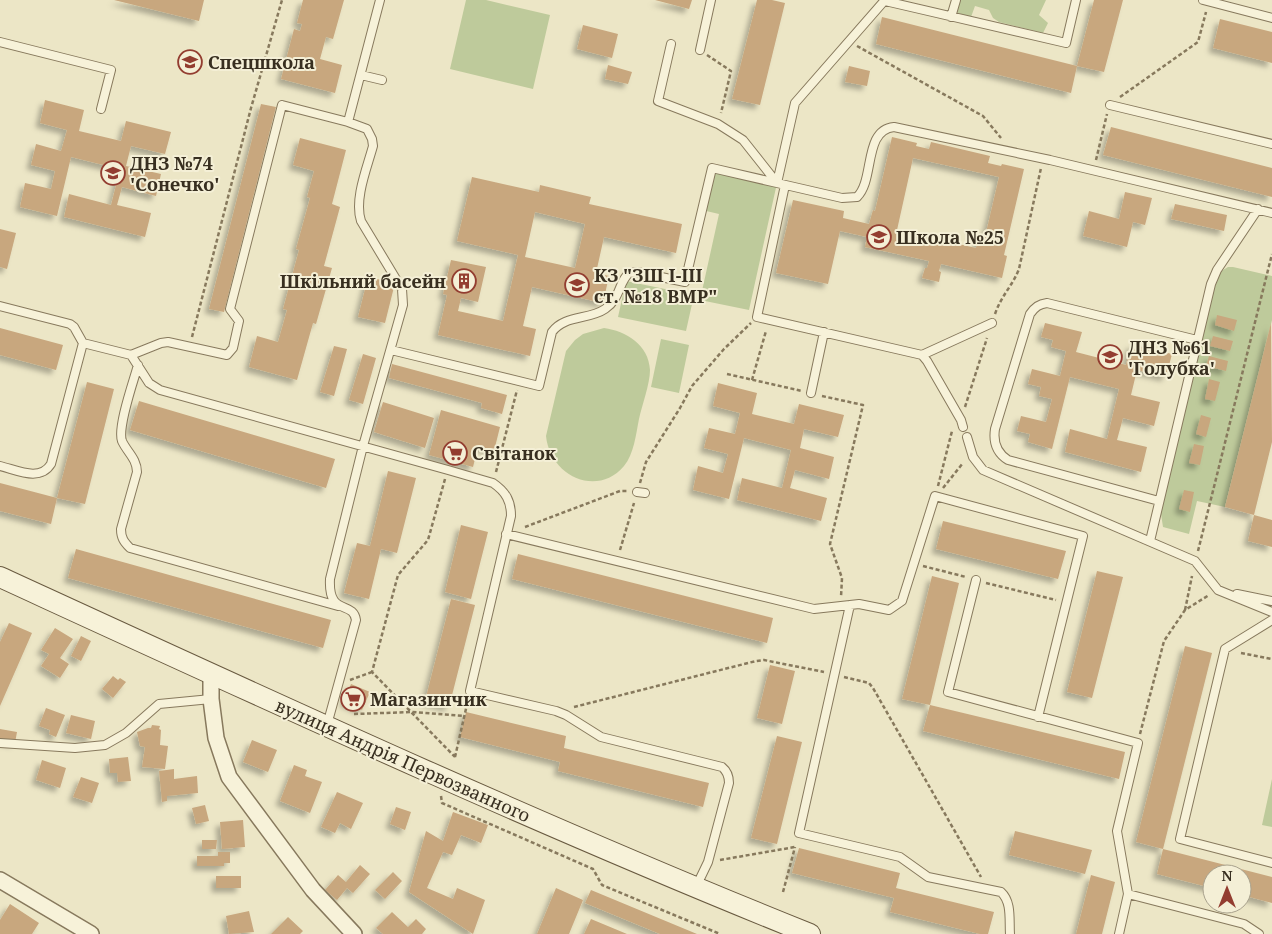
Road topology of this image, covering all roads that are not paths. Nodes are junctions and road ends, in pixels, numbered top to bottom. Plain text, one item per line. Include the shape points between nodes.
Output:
1 (380, 0) edge
2 (711, 0) edge
3 (956, 0) edge
4 (1076, 0) edge
5 (885, 1) edge
6 (1206, 1) edge
7 (1232, 4) edge
8 (951, 17) junction
9 (1272, 18) edge
10 (0, 42) edge
11 (671, 44) dead end
12 (700, 50) road end
13 (361, 75) junction
14 (382, 80) dead end
15 (1110, 105) road end
16 (101, 109) dead end
17 (348, 122) junction
18 (1272, 144) edge
19 (777, 183) junction
20 (785, 185) junction
21 (1258, 210) junction
22 (1272, 213) edge
23 (0, 306) edge
24 (992, 323) road end
25 (824, 332) junction
26 (1198, 340) junction
27 (83, 343) junction
28 (392, 350) junction
29 (131, 355) junction
30 (922, 355) junction
31 (138, 364) junction
32 (811, 393) road end
33 (962, 424) road end
34 (966, 437) dead end
35 (364, 446) junction
36 (0, 466) edge
37 (1159, 501) junction
38 (506, 534) junction
39 (1150, 541) junction
40 (0, 577) edge
41 (976, 580) road end
42 (1218, 590) junction
43 (1272, 601) edge
44 (850, 605) junction
45 (338, 606) junction
46 (1272, 612) edge
47 (1272, 620) edge
48 (211, 674) junction
49 (211, 699) junction
50 (1038, 717) junction
51 (326, 727) junction
52 (0, 743) edge
53 (1272, 863) edge
54 (0, 880) edge
55 (695, 888) junction
56 (1128, 894) junction
57 (91, 934) edge
58 (354, 934) edge
59 (810, 934) edge
60 (1010, 934) edge
61 (1119, 934) edge
62 (1259, 934) edge

1 - 13 lane
2 - 12 lane
3 - 8 lane
4 - 8 lane via 1066,43
5 - 8 lane
5 - 19 lane via 795,103
6 - 7 lane
7 - 9 lane
10 - 16 lane via 111,70
11 - 19 lane via 658,101 718,124 743,140
13 - 14 lane
13 - 17 lane
15 - 18 lane
17 - 28 lane via 368,129 373,146 359,200 361,221 402,289 403,306
17 - 29 lane via 282,105 230,309 239,321 233,348 227,354 168,342
19 - 20 lane
19 - 28 lane via 712,168 685,282 629,273 616,299 604,310 555,327 539,386
20 - 21 lane via 842,198 857,197 863,188 875,140 890,127
20 - 25 lane via 757,317
21 - 22 lane
21 - 26 lane via 1215,274
23 - 27 lane via 70,324
24 - 30 lane
25 - 30 lane
25 - 32 lane
26 - 37 lane
26 - 37 lane via 1042,304 1030,314 995,429 996,446 1008,460
27 - 29 lane
27 - 36 lane via 48,469 33,474
28 - 35 lane
29 - 31 lane
30 - 33 lane
31 - 35 lane via 149,383 160,390
31 - 45 lane via 121,427 122,441 137,464 121,529 124,542 130,548
34 - 39 lane via 979,466 989,473
35 - 38 lane via 493,483 509,500 511,516
35 - 45 lane via 330,580 330,594
37 - 39 lane
38 - 44 lane via 814,609
38 - 55 lane via 470,691 556,711 601,737 726,770 729,783 708,862
39 - 42 lane via 1195,561
40 - 48 street, вулиця Андрія Первозванного
41 - 50 lane via 948,692
42 - 43 lane
42 - 46 lane
44 - 50 lane via 889,610 902,602 935,497 1083,536
44 - 60 lane via 799,833 900,857 928,877 1001,892 1008,904
45 - 51 lane via 350,610 356,620
47 - 53 lane via 1224,649 1180,839
48 - 49 street
48 - 51 street, вулиця Андрія Первозванного
49 - 52 lane via 159,704 126,733 106,745 75,748
49 - 58 street via 216,738 229,776 313,890
50 - 56 lane via 1138,743 1116,832
51 - 55 street, вулиця Андрія Первозванного
54 - 57 street
55 - 59 street, вулиця Андрія Первозванного
56 - 61 lane
56 - 62 lane via 1244,924

